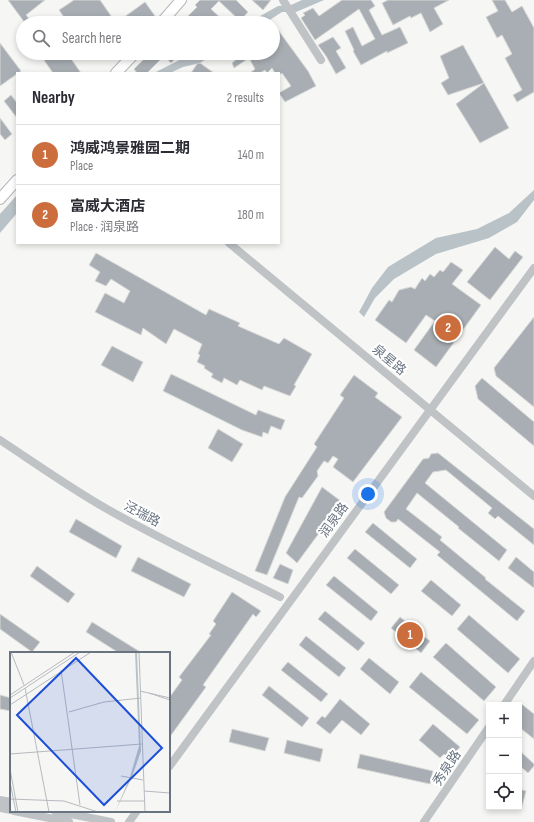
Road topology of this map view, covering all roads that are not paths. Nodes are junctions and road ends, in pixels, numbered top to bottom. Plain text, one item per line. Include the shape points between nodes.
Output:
1 (181, 0) edge
2 (283, 0) edge
3 (167, 16) edge
4 (128, 60) edge
5 (321, 60) dead end
6 (117, 72) edge
7 (16, 181) edge
8 (0, 198) edge
9 (230, 244) edge
10 (534, 268) edge
11 (430, 410) junction
12 (0, 440) edge
13 (534, 496) edge
14 (280, 597) dead end
15 (534, 661) edge
16 (506, 702) edge
17 (486, 731) edge
18 (170, 766) edge
19 (0, 800) edge
20 (10, 802) edge
21 (0, 808) edge
22 (10, 810) edge
23 (17, 812) edge
24 (60, 812) edge
25 (136, 812) edge
26 (69, 822) edge
27 (111, 822) edge
28 (129, 822) edge
29 (424, 822) edge

1 - 3 main road
2 - 5 street
4 - 6 main road
7 - 8 main road
9 - 11 street, 泉星路
10 - 11 street, 润泉路
11 - 13 street, 泉星路
11 - 18 street, 润泉路
12 - 14 street, 泾瑞路 via 106,508
15 - 16 street
17 - 29 street, 秀泉路
19 - 20 street
21 - 22 street
23 - 26 street
24 - 27 street
25 - 28 street

